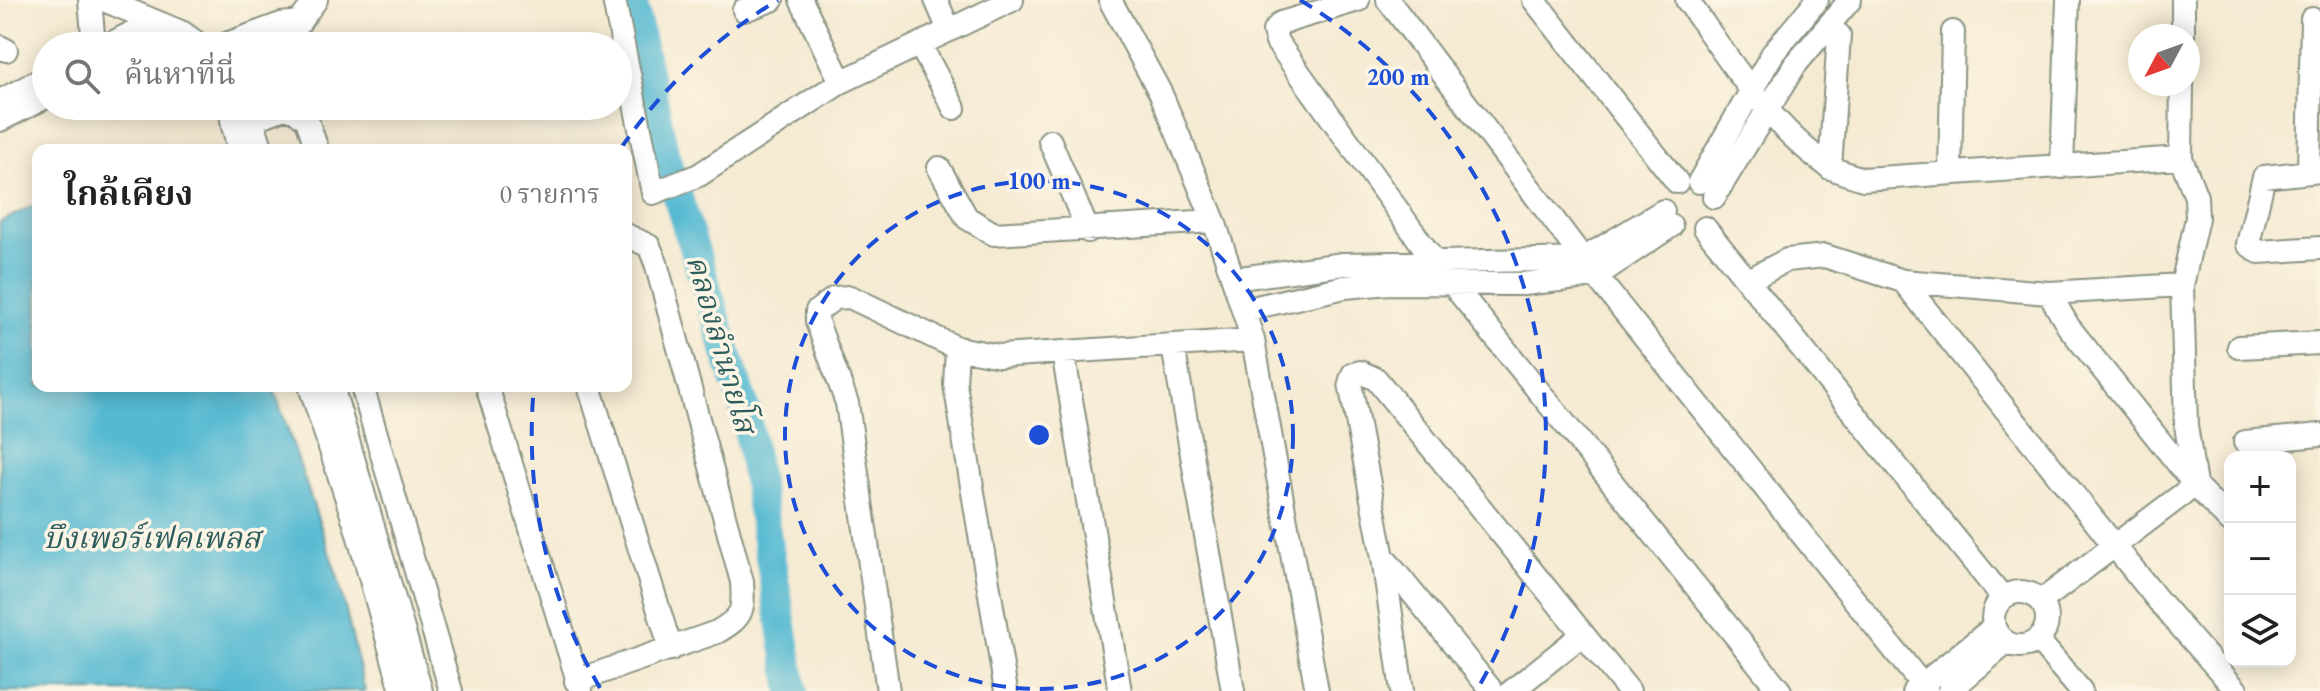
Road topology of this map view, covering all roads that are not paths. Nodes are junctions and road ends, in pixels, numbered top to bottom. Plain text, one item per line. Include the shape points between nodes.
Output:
1 (90, 0) edge
2 (104, 0) edge
3 (316, 0) edge
4 (614, 0) edge
5 (772, 0) edge
6 (801, 0) edge
7 (936, 0) edge
8 (1012, 0) edge
9 (1110, 0) edge
10 (1358, 0) edge
11 (1388, 0) edge
12 (1534, 0) edge
13 (1687, 0) edge
14 (1817, 0) edge
15 (1850, 0) edge
16 (2068, 0) edge
17 (2183, 0) edge
18 (744, 10) dead end
19 (2312, 19) dead end
20 (153, 22) junction
21 (300, 22) junction
22 (2183, 24) edge
23 (949, 30) junction
24 (93, 32) edge
25 (133, 32) edge
26 (175, 32) edge
27 (259, 32) edge
28 (292, 32) edge
29 (620, 32) edge
30 (1953, 32) dead end
31 (1839, 35) dead end
32 (920, 45) junction
33 (841, 82) junction
34 (32, 84) edge
35 (1750, 89) junction
36 (632, 92) edge
37 (2182, 96) edge
38 (0, 101) edge
39 (32, 104) edge
40 (1768, 107) junction
41 (954, 108) dead end
42 (0, 120) edge
43 (242, 120) edge
44 (245, 120) edge
45 (307, 120) edge
46 (1050, 141) dead end
47 (240, 144) edge
48 (259, 144) edge
49 (315, 144) edge
50 (2181, 158) junction
51 (2062, 167) junction
52 (939, 168) dead end
53 (1830, 168) junction
54 (2315, 171) edge
55 (1950, 173) junction
56 (1697, 187) junction
57 (1667, 218) junction
58 (1214, 221) junction
59 (1705, 228) junction
60 (1088, 231) junction
61 (632, 238) edge
62 (2320, 248) edge
63 (1434, 261) junction
64 (1589, 267) junction
65 (1233, 279) junction
66 (1749, 280) junction
67 (1903, 281) junction
68 (1454, 285) junction
69 (2182, 285) junction
70 (2049, 293) junction
71 (1243, 310) junction
72 (1253, 340) junction
73 (2320, 343) edge
74 (1173, 346) junction
75 (2239, 347) dead end
76 (957, 348) junction
77 (1063, 352) junction
78 (312, 392) edge
79 (334, 392) edge
80 (364, 392) edge
81 (489, 392) edge
82 (591, 392) edge
83 (2320, 435) edge
84 (2245, 442) dead end
85 (2195, 485) junction
86 (2224, 515) edge
87 (2114, 545) junction
88 (1383, 558) junction
89 (2003, 598) junction
90 (2040, 602) junction
91 (1583, 634) junction
92 (2000, 635) junction
93 (2038, 640) junction
94 (671, 649) junction
95 (578, 686) edge
96 (1921, 689) edge
97 (402, 691) edge
98 (421, 691) edge
99 (451, 691) edge
100 (888, 691) edge
101 (1006, 691) edge
102 (1120, 691) edge
103 (1233, 691) edge
104 (1317, 691) edge
105 (1402, 691) edge
106 (1492, 691) edge
107 (1512, 691) edge
108 (1629, 691) edge
109 (1780, 691) edge
110 (1949, 691) edge
111 (2081, 691) edge
112 (2237, 691) edge

1 - 24 street
2 - 20 street
3 - 21 street
4 - 29 street
5 - 18 street
6 - 33 street
7 - 23 street
8 - 23 street
9 - 58 street via 1161,94
10 - 63 street via 1281,23 1274,31 1277,42
11 - 64 street
12 - 56 street
13 - 35 street
14 - 35 street
15 - 40 street via 1795,65
16 - 51 street
17 - 22 street
19 - 54 street
20 - 25 street
20 - 26 street
21 - 27 street
21 - 28 street
23 - 32 street
30 - 55 street
31 - 53 street
32 - 33 street
32 - 41 street
33 - 36 street via 699,175 657,192 651,190
34 - 38 street
35 - 40 street
35 - 56 street
37 - 50 street
39 - 42 street
40 - 53 street
40 - 56 street
43 - 47 street
44 - 48 street
45 - 49 street
46 - 60 street
50 - 51 street
50 - 69 street via 2196,197 2197,218
51 - 55 street
52 - 60 street via 977,227 994,234
53 - 55 street via 1863,179
54 - 62 street via 2264,177 2248,244 2259,252
56 - 57 street via 1665,195
56 - 59 street via 1713,217
57 - 59 street via 1688,233
57 - 64 street
58 - 60 street
58 - 65 street
59 - 66 street
61 - 94 street via 649,246 656,263 742,582 743,605 736,621
63 - 64 street
63 - 65 street via 1343,264
63 - 68 street
64 - 68 street via 1523,284
64 - 96 street
65 - 71 street
66 - 67 street via 1787,260 1825,256
66 - 89 street
67 - 70 street
67 - 87 street
68 - 71 street via 1345,287
68 - 109 street
69 - 70 street
69 - 85 street via 2186,425
70 - 85 street via 2068,326
71 - 72 street
72 - 74 street
72 - 104 street
73 - 75 street
74 - 77 street
74 - 103 street
76 - 77 street via 1000,356
76 - 100 street via 850,297 835,298 817,311 847,403
76 - 101 street via 955,384
77 - 102 street
78 - 97 street
79 - 98 street
80 - 99 street
81 - 95 street
82 - 94 street
83 - 84 street
85 - 86 street
85 - 87 street
87 - 90 street
87 - 112 street
88 - 91 street via 1350,383 1360,372 1376,379
88 - 105 street
88 - 106 street
89 - 90 street via 2022,593
89 - 92 street via 1993,616
90 - 93 street via 2047,621
91 - 107 street
91 - 108 street
92 - 93 street via 2028,645
92 - 96 street
92 - 110 street
93 - 111 street
94 - 95 street

